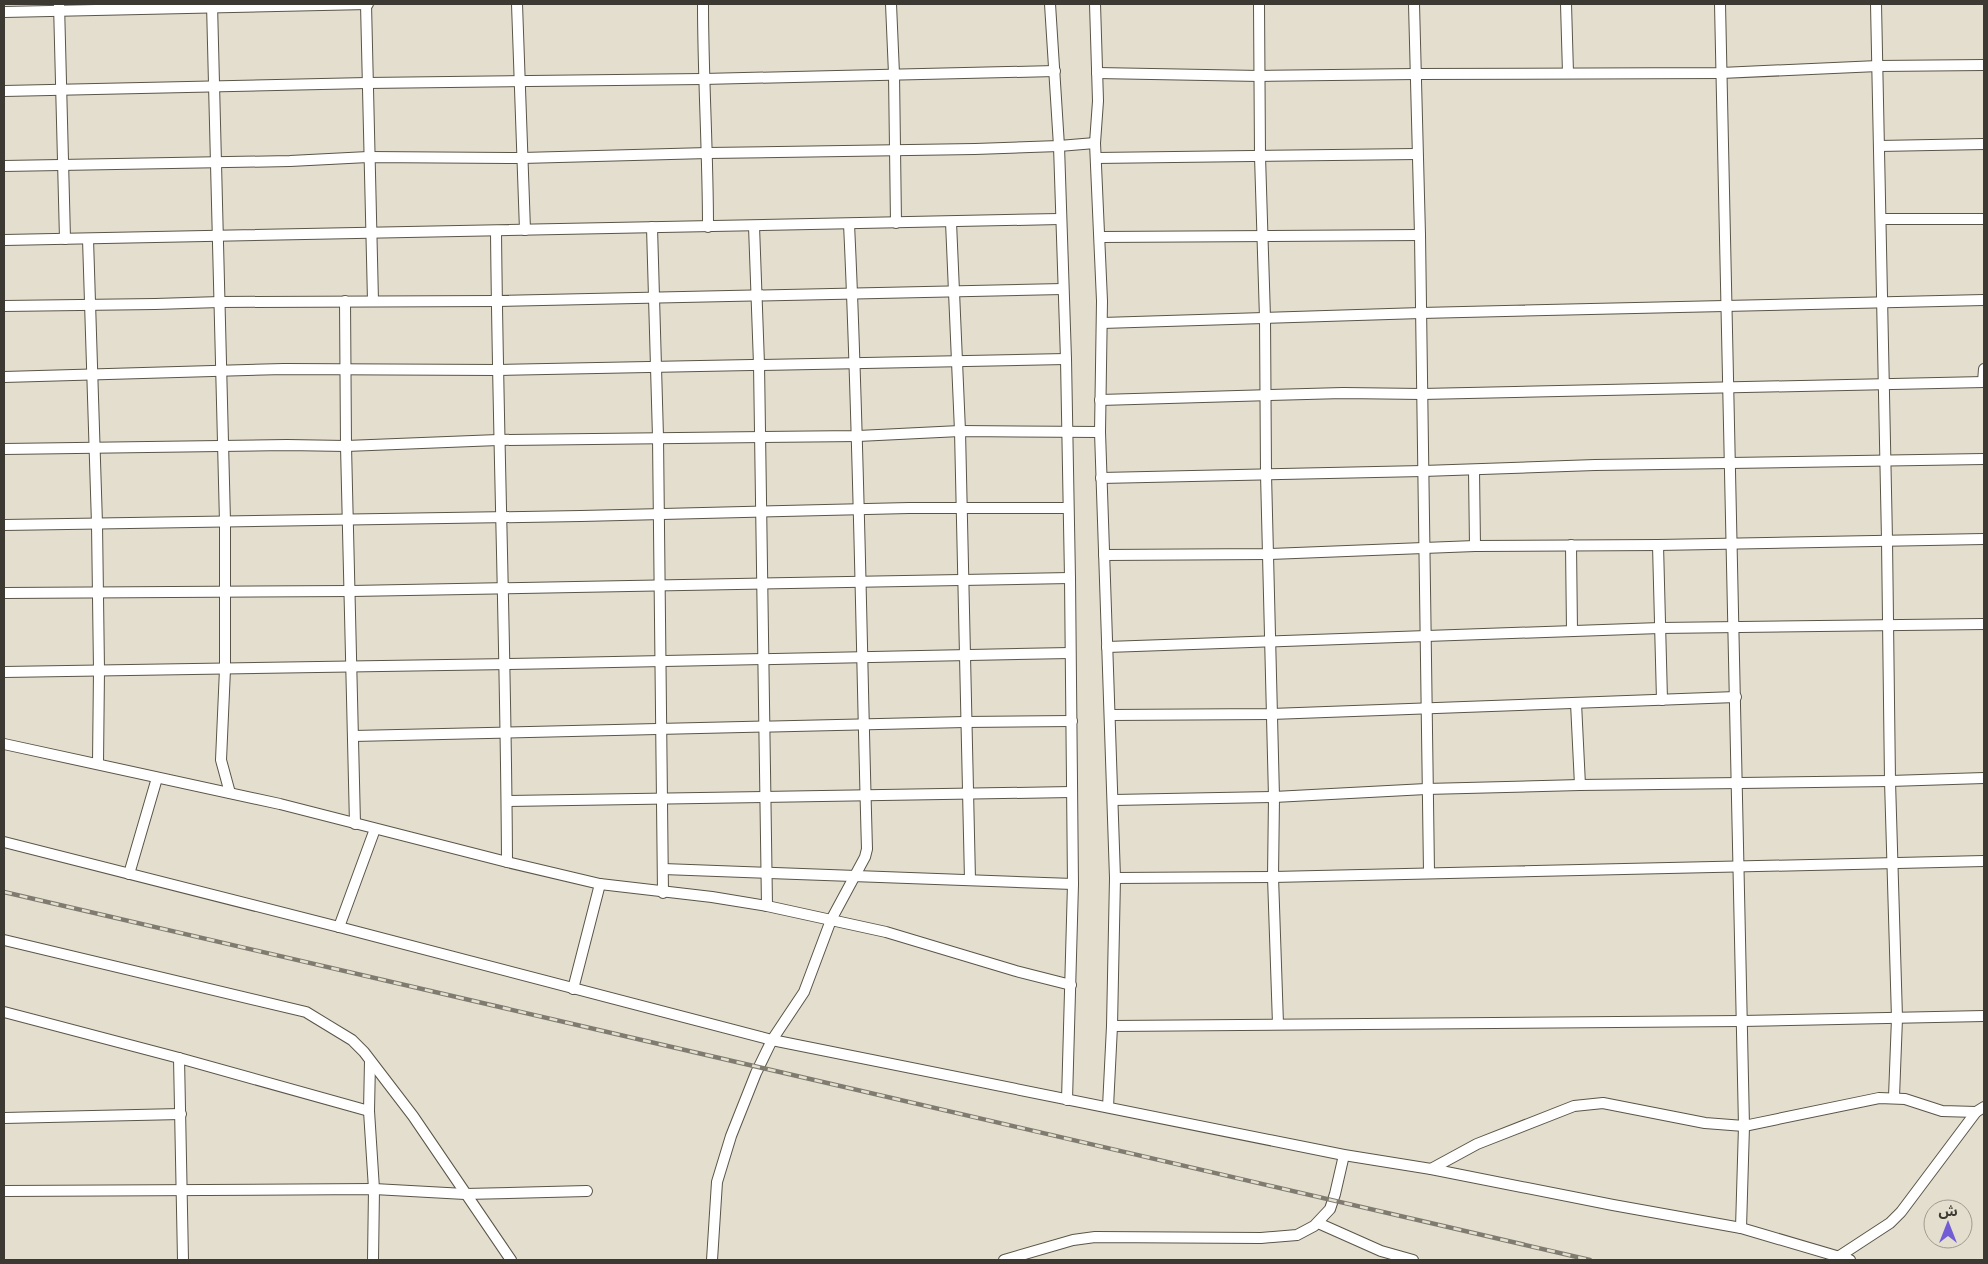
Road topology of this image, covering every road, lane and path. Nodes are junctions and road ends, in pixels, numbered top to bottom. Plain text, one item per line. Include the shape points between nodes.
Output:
1 (367, 4) edge
2 (517, 4) edge
3 (703, 4) edge
4 (891, 4) edge
5 (1050, 4) edge
6 (1095, 4) edge
7 (1258, 4) edge
8 (1414, 4) edge
9 (1566, 4) edge
10 (1720, 4) edge
11 (1876, 4) edge
12 (212, 5) edge
13 (59, 8) edge
14 (4, 12) edge
15 (1984, 65) edge
16 (1878, 66) junction
17 (1056, 71) junction
18 (1097, 73) junction
19 (1568, 73) junction
20 (1721, 73) junction
21 (894, 74) junction
22 (1415, 74) junction
23 (1260, 76) junction
24 (704, 79) junction
25 (519, 82) junction
26 (367, 83) junction
27 (213, 86) junction
28 (60, 89) junction
29 (4, 91) edge
30 (1095, 143) junction
31 (1984, 144) edge
32 (1059, 146) junction
33 (1880, 146) junction
34 (895, 150) junction
35 (708, 153) junction
36 (1417, 154) junction
37 (1260, 156) junction
38 (368, 157) junction
39 (522, 158) junction
40 (1096, 158) junction
41 (216, 162) junction
42 (4, 166) edge
43 (63, 166) junction
44 (1984, 219) edge
45 (1060, 220) junction
46 (1882, 220) junction
47 (896, 222) junction
48 (951, 222) junction
49 (849, 224) junction
50 (754, 226) junction
51 (652, 227) junction
52 (708, 227) junction
53 (525, 230) junction
54 (496, 231) junction
55 (371, 233) junction
56 (218, 235) junction
57 (1420, 235) junction
58 (1263, 236) junction
59 (1101, 237) junction
60 (65, 239) junction
61 (88, 239) junction
62 (4, 240) edge
63 (1063, 288) junction
64 (953, 292) junction
65 (852, 293) junction
66 (757, 294) junction
67 (653, 296) junction
68 (1984, 300) edge
69 (345, 301) junction
70 (373, 301) junction
71 (497, 301) junction
72 (220, 302) junction
73 (1882, 302) junction
74 (89, 305) junction
75 (4, 306) edge
76 (1725, 306) junction
77 (1421, 313) junction
78 (1265, 318) junction
79 (1102, 323) junction
80 (1066, 359) junction
81 (956, 361) junction
82 (759, 364) junction
83 (855, 364) junction
84 (656, 367) junction
85 (346, 368) junction
86 (1984, 369) edge
87 (221, 370) junction
88 (498, 370) junction
89 (92, 374) junction
90 (4, 377) edge
91 (1984, 382) edge
92 (1883, 384) junction
93 (1727, 387) junction
94 (1422, 394) junction
95 (1266, 396) junction
96 (1100, 400) junction
97 (960, 431) junction
98 (1067, 432) junction
99 (1100, 432) junction
100 (858, 436) junction
101 (658, 437) junction
102 (759, 437) junction
103 (498, 440) junction
104 (223, 446) junction
105 (346, 446) junction
106 (4, 449) edge
107 (96, 449) junction
108 (1984, 459) edge
109 (1885, 460) junction
110 (1730, 464) junction
111 (1474, 470) junction
112 (1423, 471) junction
113 (1266, 474) junction
114 (1102, 478) junction
115 (962, 508) junction
116 (1068, 508) junction
117 (860, 510) junction
118 (760, 512) junction
119 (659, 514) junction
120 (500, 517) junction
121 (349, 519) junction
122 (225, 522) junction
123 (98, 524) junction
124 (4, 525) edge
125 (1984, 538) edge
126 (1888, 540) junction
127 (1732, 543) junction
128 (1572, 545) junction
129 (1658, 545) junction
130 (1475, 546) junction
131 (1423, 548) junction
132 (1268, 554) junction
133 (1104, 555) junction
134 (1070, 578) junction
135 (963, 581) junction
136 (862, 582) junction
137 (761, 583) junction
138 (660, 584) junction
139 (502, 587) junction
140 (351, 591) junction
141 (224, 592) junction
142 (98, 593) junction
143 (4, 594) edge
144 (1984, 624) edge
145 (1888, 626) junction
146 (1660, 628) junction
147 (1734, 628) junction
148 (1572, 632) junction
149 (1425, 637) junction
150 (1270, 641) junction
151 (1107, 647) junction
152 (1070, 653) junction
153 (965, 654) junction
154 (763, 658) junction
155 (861, 658) junction
156 (660, 662) junction
157 (504, 664) junction
158 (352, 666) junction
159 (225, 669) junction
160 (99, 670) junction
161 (4, 672) edge
162 (1736, 698) junction
163 (1662, 700) junction
164 (1576, 703) junction
165 (1426, 708) junction
166 (1271, 714) junction
167 (1110, 715) junction
168 (1072, 721) junction
169 (965, 722) junction
170 (863, 725) junction
171 (764, 727) junction
172 (661, 730) junction
173 (504, 732) junction
174 (354, 736) junction
175 (4, 744) edge
176 (98, 763) junction
177 (157, 778) junction
178 (1984, 778) edge
179 (1890, 781) junction
180 (1738, 784) junction
181 (1580, 785) junction
182 (1426, 789) junction
183 (1071, 792) junction
184 (230, 793) junction
185 (968, 794) junction
186 (865, 796) junction
187 (1274, 797) junction
188 (765, 798) junction
189 (662, 799) junction
190 (1113, 800) junction
191 (507, 801) junction
192 (355, 824) junction
193 (375, 829) junction
194 (4, 842) edge
195 (1984, 861) edge
196 (507, 862) junction
197 (1893, 863) junction
198 (1739, 865) junction
199 (663, 869) junction
200 (1429, 872) junction
201 (766, 873) junction
202 (129, 874) junction
203 (854, 876) junction
204 (1273, 877) junction
205 (1115, 878) junction
206 (970, 880) junction
207 (600, 884) junction
208 (1073, 884) junction
209 (663, 893) junction
210 (767, 906) junction
211 (831, 920) junction
212 (339, 927) junction
213 (4, 940) edge
214 (1072, 985) junction
215 (573, 989) junction
216 (4, 1012) edge
217 (1984, 1016) edge
218 (1897, 1018) junction
219 (1742, 1021) junction
220 (1278, 1024) junction
221 (1112, 1026) junction
222 (772, 1040) junction
223 (179, 1058) junction
224 (370, 1061) junction
225 (1894, 1097) junction
226 (1067, 1100) junction
227 (1108, 1107) junction
228 (1980, 1110) edge
229 (369, 1111) junction
230 (181, 1114) junction
231 (4, 1118) edge
232 (1744, 1126) junction
233 (1344, 1154) junction
234 (1431, 1169) junction
235 (374, 1189) junction
236 (182, 1190) junction
237 (4, 1191) edge
238 (587, 1191) dead end
239 (465, 1194) junction
240 (1318, 1223) junction
241 (1741, 1228) junction
242 (1838, 1257) junction
243 (183, 1260) edge
244 (374, 1260) edge
245 (511, 1260) edge
246 (712, 1260) edge
247 (1004, 1260) edge
248 (1413, 1260) edge
249 (1850, 1260) edge

1 - 12 street
1 - 26 street
2 - 25 street
3 - 24 street
4 - 21 street
5 - 17 street
6 - 18 street
7 - 23 street
8 - 22 street
9 - 19 street
10 - 20 street
11 - 16 street
12 - 13 street
12 - 27 street
13 - 14 street
13 - 28 street
15 - 16 street
16 - 20 street
16 - 33 street
17 - 21 street
17 - 32 street
18 - 23 street
18 - 30 street
19 - 20 street
19 - 22 street
20 - 76 street
21 - 24 street
21 - 34 street
22 - 23 street
22 - 36 street
23 - 37 street
24 - 25 street
24 - 35 street
25 - 26 street
25 - 39 street
26 - 27 street
26 - 38 street
27 - 28 street
27 - 41 street
28 - 29 street
28 - 43 street
30 - 32 street
30 - 40 street
31 - 33 street
32 - 34 street
32 - 45 street
33 - 46 street
34 - 35 street
34 - 47 street
35 - 39 street
35 - 52 street
36 - 37 street
36 - 57 street
37 - 40 street
37 - 58 street
38 - 39 street
38 - 41 street
38 - 55 street
39 - 53 street
40 - 59 street
41 - 43 street
41 - 56 street
42 - 43 street
43 - 60 street
44 - 46 street
45 - 48 street
45 - 63 street
46 - 73 street
47 - 48 street
47 - 49 street
48 - 64 street
49 - 50 street
49 - 65 street
50 - 52 street
50 - 66 street
51 - 52 street
51 - 53 street
51 - 67 street
53 - 54 street
54 - 55 street
54 - 71 street
55 - 56 street
55 - 70 street
56 - 61 street
56 - 72 street
57 - 58 street
57 - 77 street
58 - 59 street
58 - 78 street
59 - 79 street
60 - 61 street
60 - 62 street
61 - 74 street
63 - 64 street
63 - 80 street
64 - 65 street
64 - 81 street
65 - 66 street
65 - 83 street
66 - 67 street
66 - 82 street
67 - 71 street
67 - 84 street
68 - 73 street
69 - 70 street
69 - 72 street
69 - 85 street
70 - 71 street
71 - 88 street
72 - 74 street
72 - 87 street
73 - 76 street
73 - 92 street
74 - 75 street
74 - 89 street
76 - 77 street
76 - 93 street
77 - 78 street
77 - 94 street
78 - 79 street
78 - 95 street
79 - 96 street
80 - 81 street
80 - 98 street
81 - 83 street
81 - 97 street
82 - 83 street
82 - 84 street
82 - 102 street
83 - 100 street
84 - 88 street
84 - 101 street
85 - 87 street
85 - 88 street
85 - 105 street
86 - 91 street
87 - 89 street
87 - 104 street
88 - 103 street
89 - 90 street
89 - 107 street
91 - 92 street
92 - 93 street
92 - 109 street
93 - 94 street
93 - 110 street
94 - 95 street
94 - 112 street
95 - 96 street
95 - 113 street
96 - 99 street
97 - 98 street
97 - 100 street
97 - 115 street
98 - 99 street
98 - 116 street
99 - 114 street
100 - 102 street
100 - 117 street
101 - 102 street
101 - 103 street
101 - 119 street
102 - 118 street
103 - 105 street
103 - 120 street
104 - 105 street
104 - 107 street
104 - 122 street
105 - 121 street
106 - 107 street
107 - 123 street
108 - 109 street
109 - 110 street
109 - 126 street
110 - 111 street
110 - 127 street
111 - 112 street
111 - 130 street
112 - 113 street
112 - 131 street
113 - 114 street
113 - 132 street
114 - 133 street
115 - 116 street
115 - 117 street
115 - 135 street
116 - 134 street
117 - 118 street
117 - 136 street
118 - 119 street
118 - 137 street
119 - 120 street
119 - 138 street
120 - 121 street
120 - 139 street
121 - 122 street
121 - 140 street
122 - 123 street
122 - 141 street
123 - 124 street
123 - 142 street
125 - 126 street
126 - 127 street
126 - 145 street
127 - 129 street
127 - 147 street
128 - 129 street
128 - 130 street
128 - 148 street
129 - 146 street
130 - 131 street
131 - 132 street
131 - 149 street
132 - 133 street
132 - 150 street
133 - 151 street
134 - 135 street
134 - 152 street
135 - 136 street
135 - 153 street
136 - 137 street
136 - 155 street
137 - 138 street
137 - 154 street
138 - 139 street
138 - 156 street
139 - 140 street
139 - 157 street
140 - 141 street
140 - 158 street
141 - 142 street
141 - 159 street
142 - 143 street
142 - 160 street
144 - 145 street
145 - 147 street
145 - 179 street
146 - 147 street
146 - 148 street
146 - 163 street
147 - 162 street
148 - 149 street
149 - 150 street
149 - 165 street
150 - 151 street
150 - 166 street
151 - 167 street
152 - 153 street
152 - 168 street
153 - 155 street
153 - 169 street
154 - 155 street
154 - 156 street
154 - 171 street
155 - 170 street
156 - 157 street
156 - 172 street
157 - 158 street
157 - 173 street
158 - 159 street
158 - 174 street
159 - 160 street
159 - 184 street via 221,760
160 - 161 street
160 - 176 street
162 - 163 street
162 - 180 street
163 - 164 street
164 - 165 street
164 - 181 street
165 - 166 street
165 - 182 street
166 - 167 street
166 - 187 street
167 - 190 street
168 - 169 street
168 - 183 street
169 - 170 street
169 - 185 street
170 - 171 street
170 - 186 street
171 - 172 street
171 - 188 street
172 - 173 street
172 - 189 street
173 - 174 street
173 - 191 street
174 - 192 street
175 - 176 street
176 - 177 street
177 - 184 street
177 - 202 street
178 - 179 street
179 - 180 street
179 - 197 street
180 - 181 street
180 - 198 street
181 - 182 street
182 - 187 street
182 - 200 street
183 - 185 street
183 - 208 street
184 - 192 street
185 - 186 street
185 - 206 street
186 - 188 street
186 - 203 street via 867,849
187 - 190 street
187 - 204 street
188 - 189 street
188 - 201 street
189 - 191 street
189 - 199 street
190 - 205 street
191 - 196 street
192 - 193 street
193 - 196 street
193 - 212 street
194 - 202 street
195 - 197 street
196 - 207 street
197 - 198 street
197 - 218 street
198 - 200 street
198 - 219 street
199 - 201 street
199 - 209 street
200 - 204 street
201 - 203 street
201 - 210 street
202 - 212 street
203 - 206 street
203 - 211 street
204 - 205 street
204 - 220 street
205 - 221 street
206 - 208 street
207 - 209 street
207 - 215 street
208 - 214 street
209 - 210 street
210 - 211 street
211 - 214 street via 886,932
211 - 222 street via 804,992
212 - 215 street
213 - 224 street via 306,1012 352,1040
214 - 226 street
215 - 222 street
216 - 223 street
217 - 218 street
218 - 219 street
218 - 225 street
219 - 220 street
219 - 232 street
220 - 221 street
221 - 227 street
222 - 226 street
222 - 246 street via 722,1160 717,1182
223 - 229 street
223 - 230 street
224 - 229 street
224 - 239 street via 413,1116
225 - 228 street via 1942,1111
225 - 232 street
226 - 227 street
227 - 233 street
228 - 242 street via 1890,1224
229 - 235 street
230 - 231 street
230 - 236 street
232 - 234 street via 1705,1123 1603,1103 1574,1106 1477,1144
232 - 241 street
233 - 234 street
233 - 240 street via 1330,1209
234 - 241 street
235 - 236 street
235 - 239 street
235 - 244 street
236 - 237 street
236 - 243 street
238 - 239 street
239 - 245 street
240 - 247 street via 1297,1235 1261,1238 1083,1238
240 - 248 street via 1381,1251
241 - 242 street
242 - 249 street

